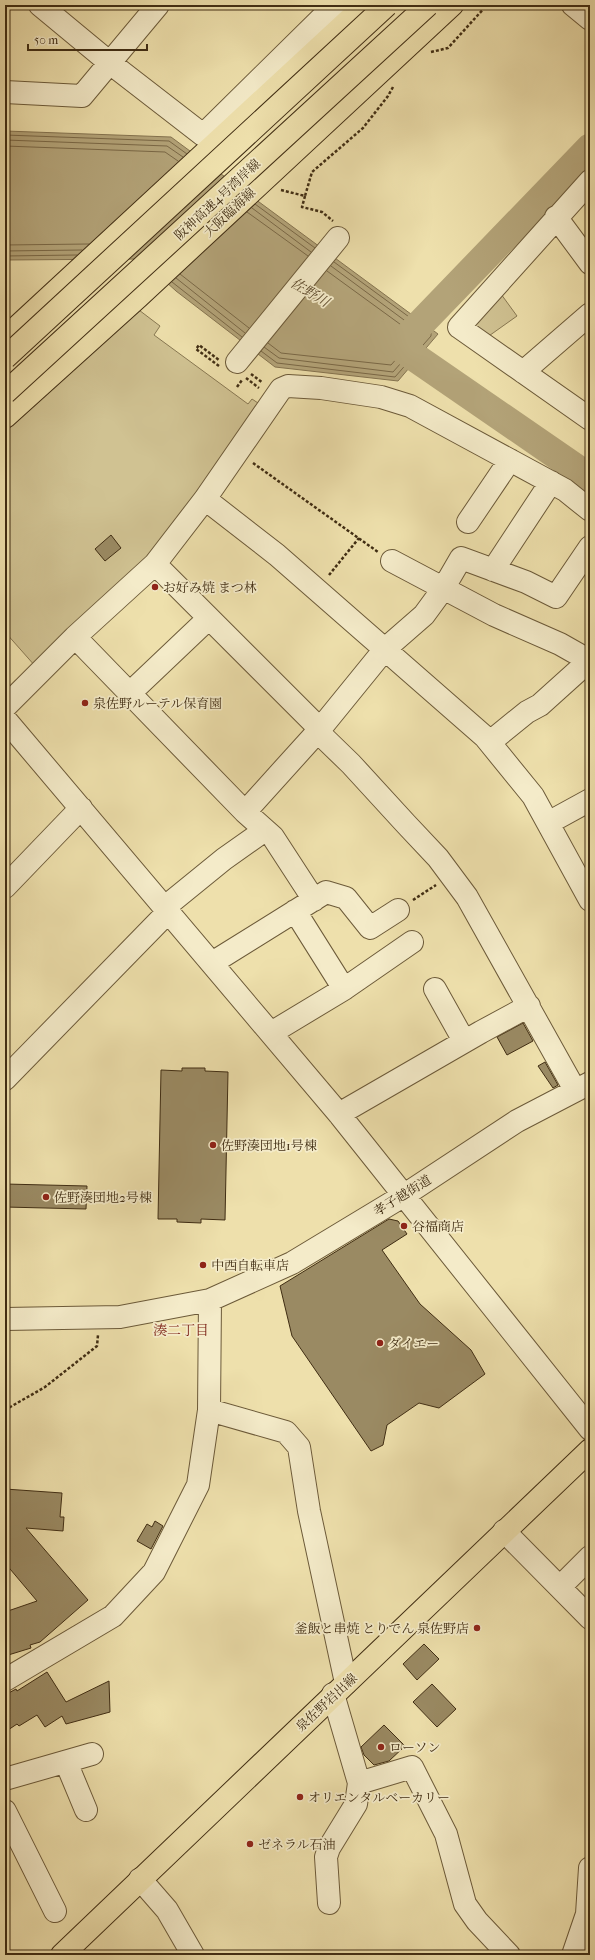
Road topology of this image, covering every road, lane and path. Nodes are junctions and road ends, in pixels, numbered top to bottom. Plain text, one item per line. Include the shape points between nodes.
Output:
1 (40, 5) edge
2 (158, 5) edge
3 (334, 5) edge
4 (365, 5) edge
5 (387, 5) edge
6 (428, 5) edge
7 (452, 5) edge
8 (487, 5) edge
9 (573, 5) edge
10 (590, 19) edge
11 (426, 52) dead end
12 (110, 63) junction
13 (394, 85) dead end
14 (5, 92) edge
15 (590, 181) edge
16 (267, 185) junction
17 (305, 196) junction
18 (556, 217) junction
19 (338, 238) joint
20 (590, 263) edge
21 (590, 314) edge
22 (5, 338) edge
23 (5, 358) edge
24 (237, 362) dead end
25 (523, 372) junction
26 (253, 384) dead end
27 (237, 387) dead end
28 (5, 393) edge
29 (5, 417) edge
30 (590, 419) edge
31 (238, 452) junction
32 (510, 460) junction
33 (551, 482) junction
34 (205, 499) junction
35 (590, 510) edge
36 (468, 522) dead end
37 (359, 538) junction
38 (588, 553) edge
39 (392, 561) joint
40 (156, 564) junction
41 (493, 570) junction
42 (443, 589) junction
43 (317, 590) junction
44 (209, 618) junction
45 (75, 637) junction
46 (385, 649) junction
47 (590, 661) edge
48 (130, 693) junction
49 (5, 707) edge
50 (5, 719) edge
51 (319, 730) junction
52 (490, 742) junction
53 (590, 800) edge
54 (81, 808) junction
55 (245, 812) junction
56 (548, 823) junction
57 (265, 830) junction
58 (451, 875) junction
59 (5, 887) edge
60 (314, 900) junction
61 (590, 900) edge
62 (167, 909) junction
63 (398, 910) joint
64 (295, 911) junction
65 (412, 942) dead end
66 (212, 963) junction
67 (344, 989) junction
68 (435, 989) dead end
69 (529, 1006) junction
70 (271, 1033) junction
71 (464, 1041) junction
72 (5, 1079) edge
73 (583, 1086) edge
74 (339, 1114) junction
75 (403, 1196) junction
76 (210, 1300) junction
77 (98, 1317) junction
78 (5, 1319) edge
79 (5, 1410) edge
80 (209, 1410) junction
81 (590, 1429) edge
82 (590, 1450) edge
83 (504, 1531) junction
84 (590, 1557) edge
85 (560, 1587) junction
86 (590, 1618) edge
87 (5, 1680) edge
88 (340, 1689) junction
89 (92, 1754) dead end
90 (66, 1762) junction
91 (5, 1779) edge
92 (359, 1783) junction
93 (86, 1810) dead end
94 (5, 1811) edge
95 (590, 1868) edge
96 (140, 1879) junction
97 (329, 1903) dead end
98 (55, 1911) dead end
99 (588, 1914) edge
100 (66, 1953) edge
101 (193, 1955) edge
102 (509, 1955) edge
103 (573, 1955) edge

1 - 12 street
2 - 12 street
3 - 12 street via 203,135
4 - 22 main road
5 - 23 main road, 阪神高速4号湾岸線, bridge
6 - 28 main road, 阪神高速4号湾岸線, bridge
7 - 16 main road, 大阪臨海線
8 - 11 path via 448,48
9 - 10 street
12 - 14 street via 82,96
13 - 17 path via 363,128 312,172
15 - 18 street
16 - 17 path
16 - 29 main road, 大阪臨海線
17 - 19 path via 302,207 322,212 344,231
18 - 20 street
18 - 25 street via 459,327
19 - 24 street
21 - 25 street
25 - 30 street
26 - 27 path via 244,377
31 - 32 street via 281,389 288,386 381,397 410,406
31 - 34 street
31 - 37 path
32 - 33 street
32 - 36 street
33 - 35 street
33 - 41 street
34 - 40 street
34 - 43 street
37 - 39 path
37 - 43 path
38 - 41 street via 556,597
39 - 42 street
40 - 44 street
40 - 45 street
41 - 42 street via 461,558
42 - 46 street via 424,615
42 - 47 street via 560,644
43 - 46 street
44 - 48 street
44 - 51 street
45 - 48 street
45 - 49 street
46 - 51 street
46 - 52 street
47 - 52 street via 540,705 527,712
48 - 55 street
50 - 54 street
51 - 55 street
51 - 58 street
52 - 56 street via 533,796
53 - 56 street
54 - 59 street
54 - 62 street
55 - 57 street
56 - 61 street
57 - 60 street
57 - 62 street via 224,859
58 - 63 path
58 - 69 street via 467,897
60 - 63 street via 326,892 346,898 370,928
60 - 64 street
62 - 66 street
62 - 72 street
64 - 66 street
64 - 67 street
65 - 67 street
66 - 70 street
67 - 70 street
68 - 71 street
69 - 71 street
69 - 73 street
70 - 74 street
71 - 74 street
73 - 75 street, 孝子越街道 via 517,1121
74 - 75 street
75 - 76 street, 孝子越街道 via 292,1263
75 - 81 street
76 - 77 street, 孝子越街道 via 120,1317
76 - 80 street
77 - 78 street, 孝子越街道
77 - 79 path via 97,1346 45,1387
80 - 87 street via 198,1485 154,1572 113,1616
80 - 88 street via 286,1432 299,1447
82 - 83 main road, 泉佐野岩出線
83 - 85 street
83 - 88 main road, 泉佐野岩出線
84 - 85 street
85 - 86 street
88 - 92 street
88 - 96 main road, 泉佐野岩出線
89 - 90 street
90 - 91 street
90 - 93 street
92 - 97 street via 356,1804 326,1857
92 - 102 street via 412,1767 446,1834 465,1904 477,1921
94 - 98 street
95 - 99 street
96 - 100 main road, 泉佐野岩出線
96 - 101 street via 167,1910
99 - 103 street

